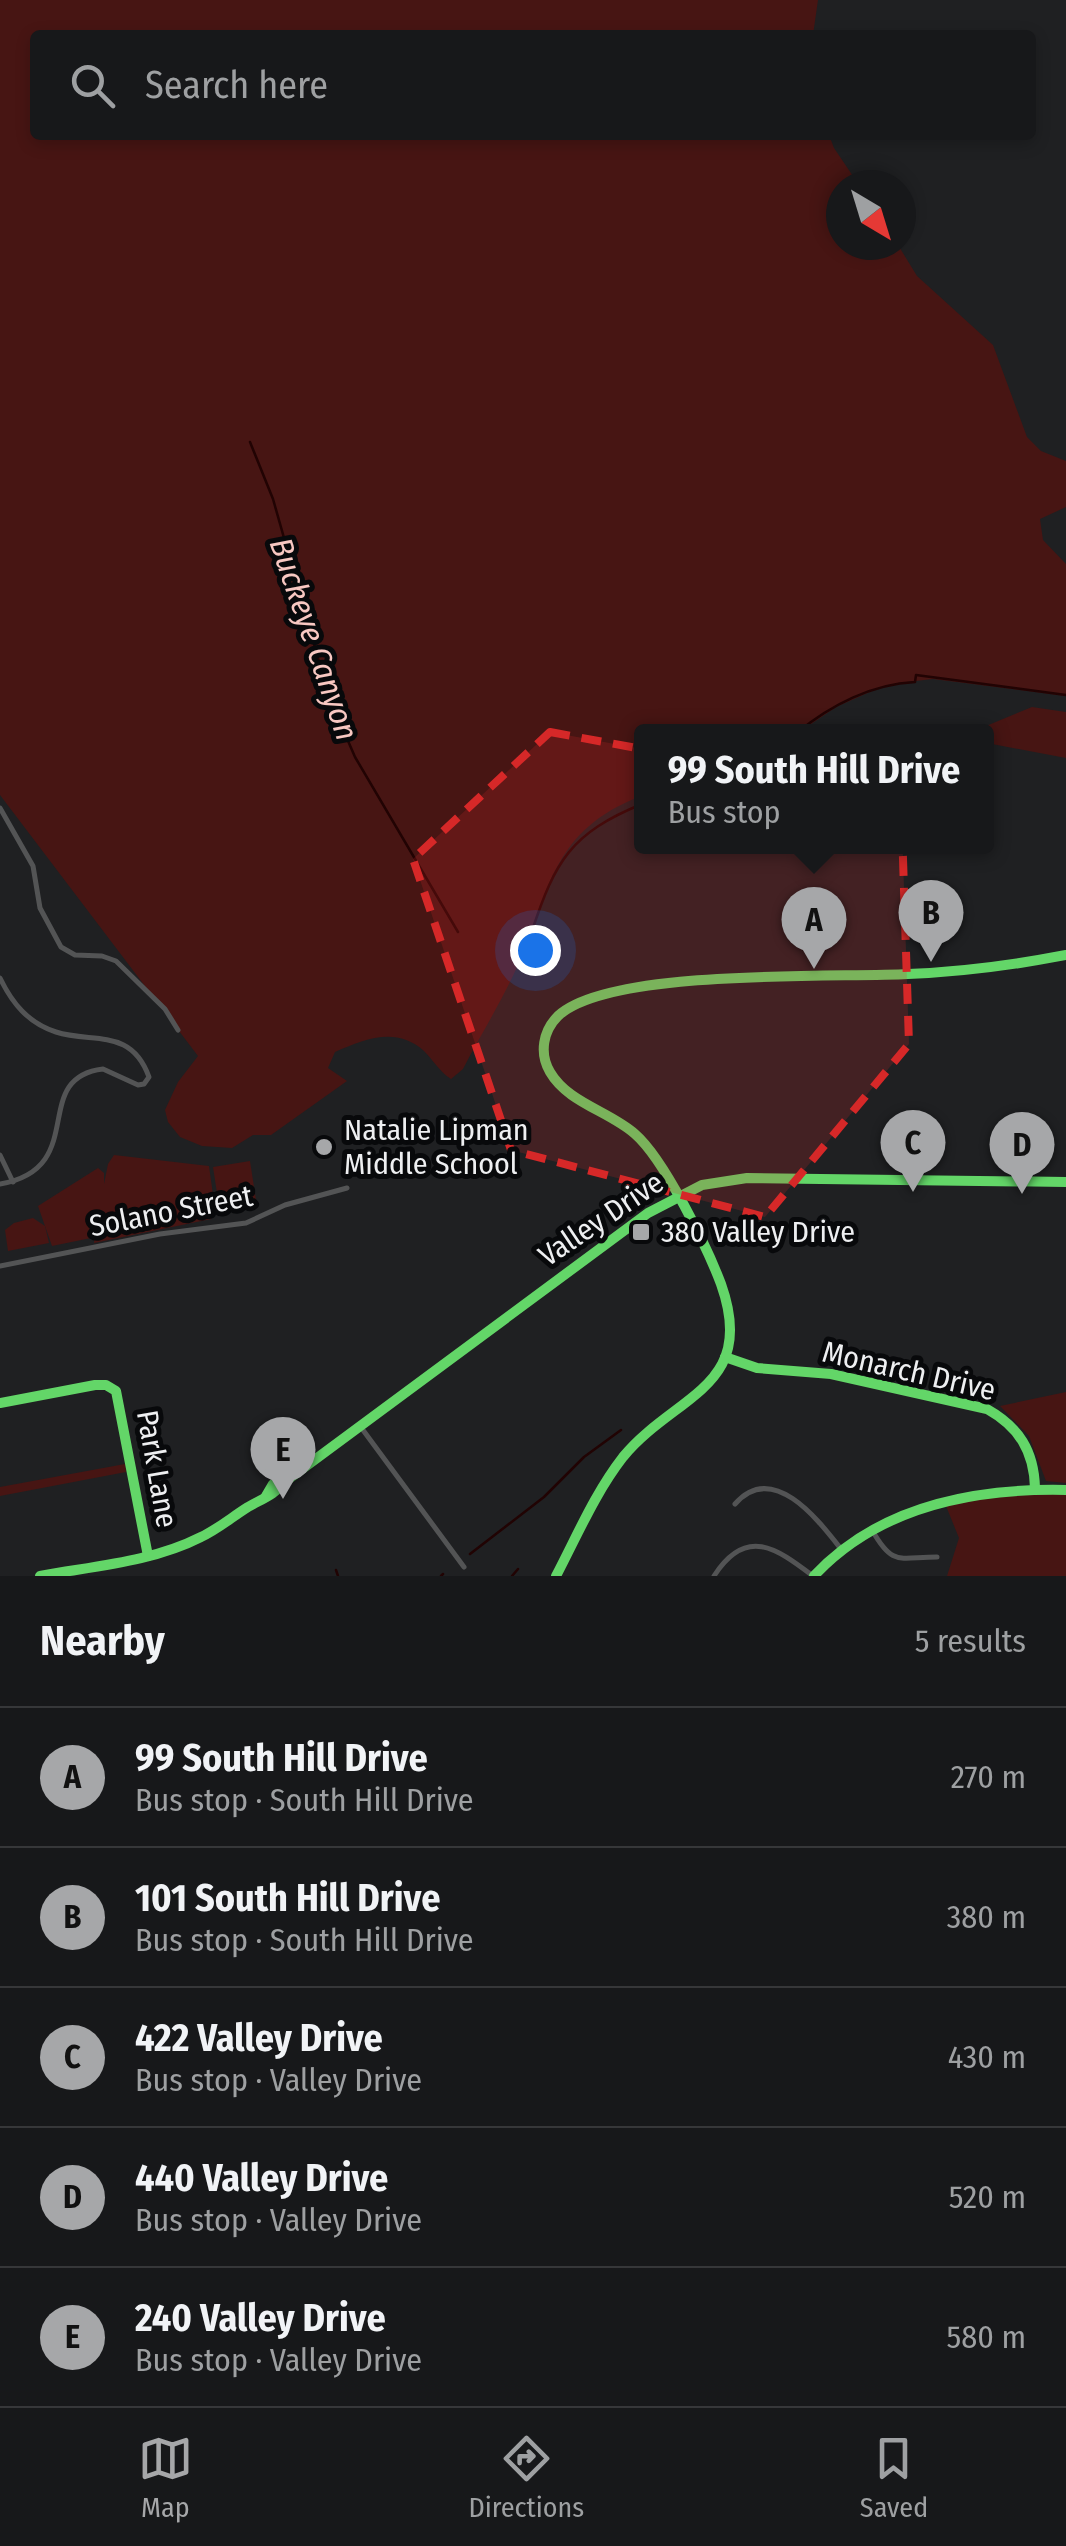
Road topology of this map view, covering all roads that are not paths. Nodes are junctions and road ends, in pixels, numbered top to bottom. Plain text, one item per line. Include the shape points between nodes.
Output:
1 (0, 808) edge
2 (1066, 955) edge
3 (0, 978) edge
4 (178, 1030) dead end
5 (0, 1155) edge
6 (13, 1182) junction
7 (1066, 1182) edge
8 (0, 1184) edge
9 (347, 1188) dead end
10 (676, 1196) junction
11 (0, 1266) edge
12 (725, 1357) junction
13 (0, 1403) edge
14 (360, 1426) junction
15 (1036, 1488) junction
16 (1066, 1490) edge
17 (735, 1504) dead end
18 (872, 1530) junction
19 (840, 1549) junction
20 (148, 1556) junction
21 (936, 1557) dead end
22 (464, 1566) dead end
23 (40, 1576) edge
24 (556, 1576) edge
25 (714, 1576) edge
26 (814, 1576) edge

1 - 4 street via 33,866 40,908 62,948 119,964
2 - 10 street via 973,968 657,984 562,1013 544,1043 553,1078 641,1139
3 - 6 street via 33,1021 66,1035 116,1041 149,1077 138,1085 100,1069 75,1079 64,1093 48,1156 34,1173
5 - 6 street
6 - 8 street
7 - 10 street, Valley Drive via 739,1178
9 - 11 street, Solano Street via 285,1204 246,1223
10 - 12 street via 726,1298 731,1328
10 - 14 street, Valley Drive
12 - 15 street, Monarch Drive via 987,1409 1028,1446
12 - 24 street via 699,1396 624,1455
13 - 20 street, Park Lane via 95,1385 116,1391
14 - 20 street, Valley Drive via 274,1496 213,1532
14 - 22 street
15 - 16 street
15 - 18 street via 944,1501
17 - 19 street via 762,1490 789,1495
18 - 19 street
18 - 21 street via 893,1557
19 - 26 street
20 - 23 street, Valley Drive
25 - 26 street via 736,1552 756,1546 780,1552

